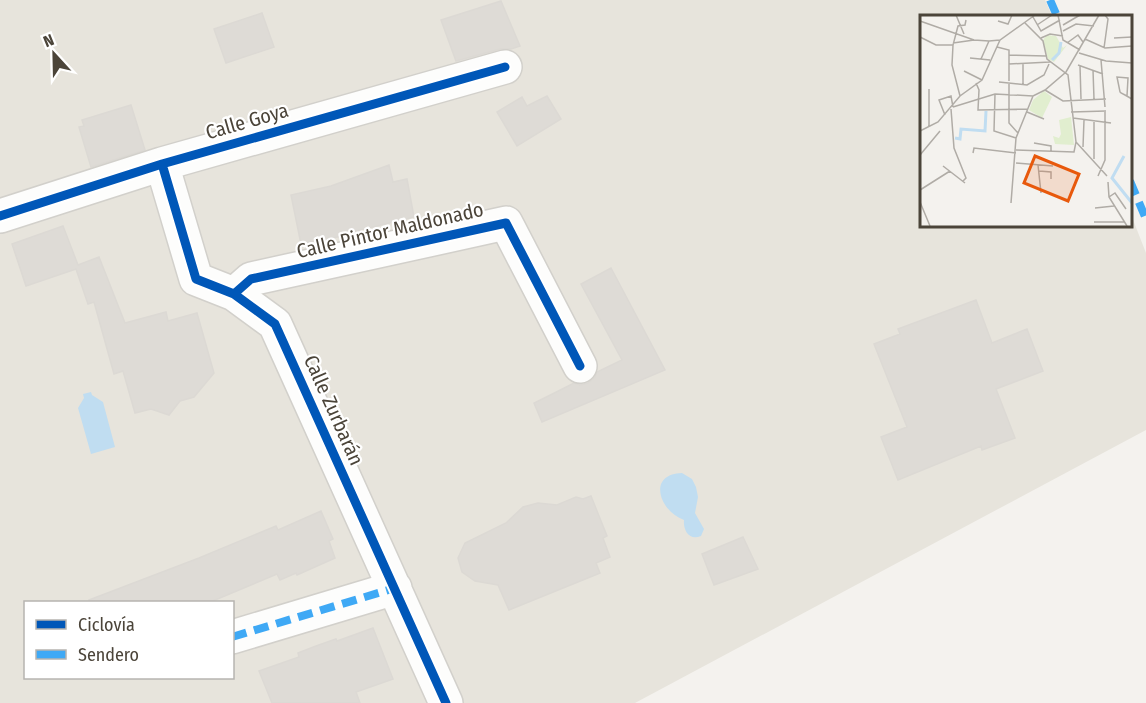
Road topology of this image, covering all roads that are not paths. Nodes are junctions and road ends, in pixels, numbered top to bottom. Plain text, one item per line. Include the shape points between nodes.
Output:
1 (505, 67) dead end
2 (162, 164) junction
3 (0, 216) edge
4 (234, 294) junction
5 (580, 366) dead end
6 (395, 588) junction
7 (234, 636) edge
8 (446, 703) edge

1 - 2 street, Calle Goya
2 - 3 street, Calle Goya
2 - 4 street, Calle Zurbarán via 196,279
4 - 5 street, Calle Pintor Maldonado via 251,279 506,223
4 - 6 street, Calle Zurbarán via 275,324
6 - 7 street
6 - 8 street, Calle Zurbarán

